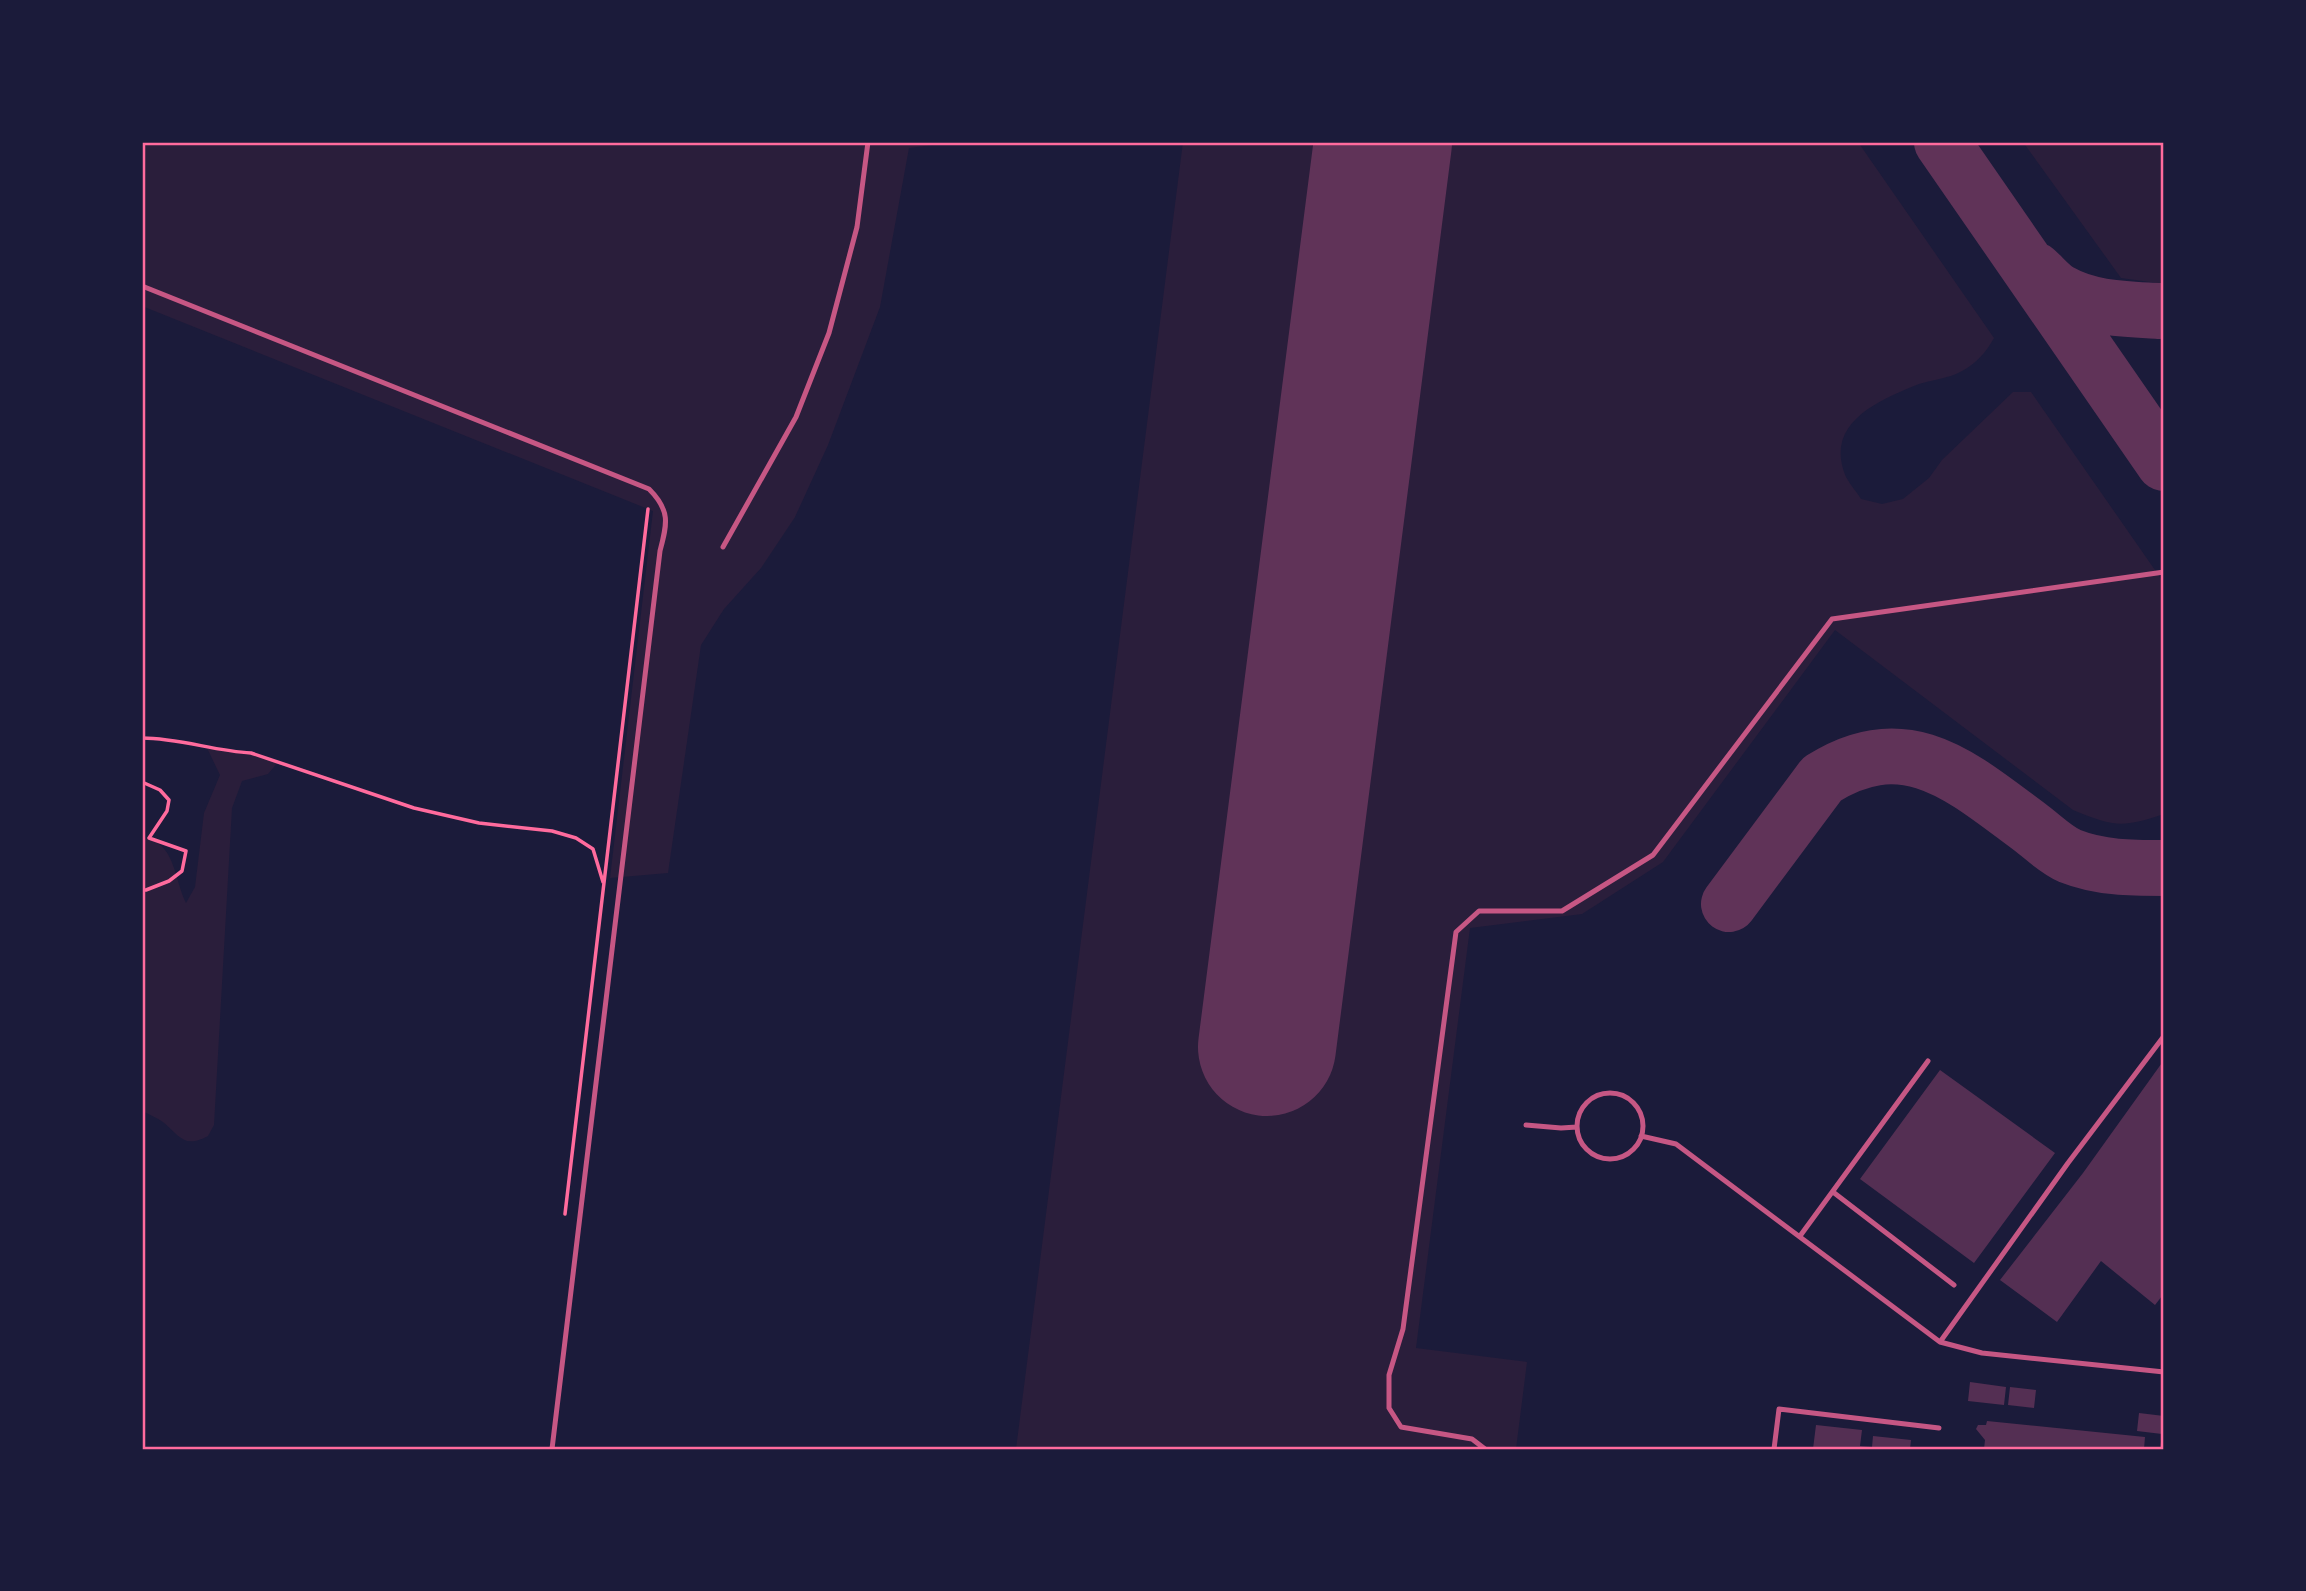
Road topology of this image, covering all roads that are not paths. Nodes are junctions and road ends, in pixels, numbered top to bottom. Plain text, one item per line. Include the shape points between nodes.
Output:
1 (868, 142) edge
2 (142, 286) edge
3 (723, 547) dead end
4 (2164, 572) edge
5 (2164, 1036) edge
6 (1928, 1061) dead end
7 (1526, 1125) dead end
8 (1577, 1127) junction
9 (1641, 1136) junction
10 (1833, 1192) junction
11 (1800, 1236) junction
12 (1954, 1284) dead end
13 (1940, 1342) junction
14 (2164, 1372) edge
15 (1939, 1428) dead end
16 (552, 1449) edge
17 (1485, 1449) edge
18 (1774, 1449) edge

1 - 3 lane via 857,227 829,333 796,417
2 - 16 lane via 649,489 659,499 667,523 658,565
4 - 17 lane via 1832,619 1653,855 1562,911 1479,911 1456,932 1404,1329 1389,1375 1389,1408 1401,1427 1472,1439
5 - 13 lane
6 - 10 lane
7 - 8 lane
8 - 9 lane via 1584,1147 1602,1158 1624,1156
8 - 9 lane via 1584,1105 1613,1093 1624,1096 1639,1110
9 - 11 lane via 1676,1144
10 - 11 lane
10 - 12 lane
11 - 13 lane
13 - 14 lane via 1982,1353
15 - 18 lane via 1779,1409

